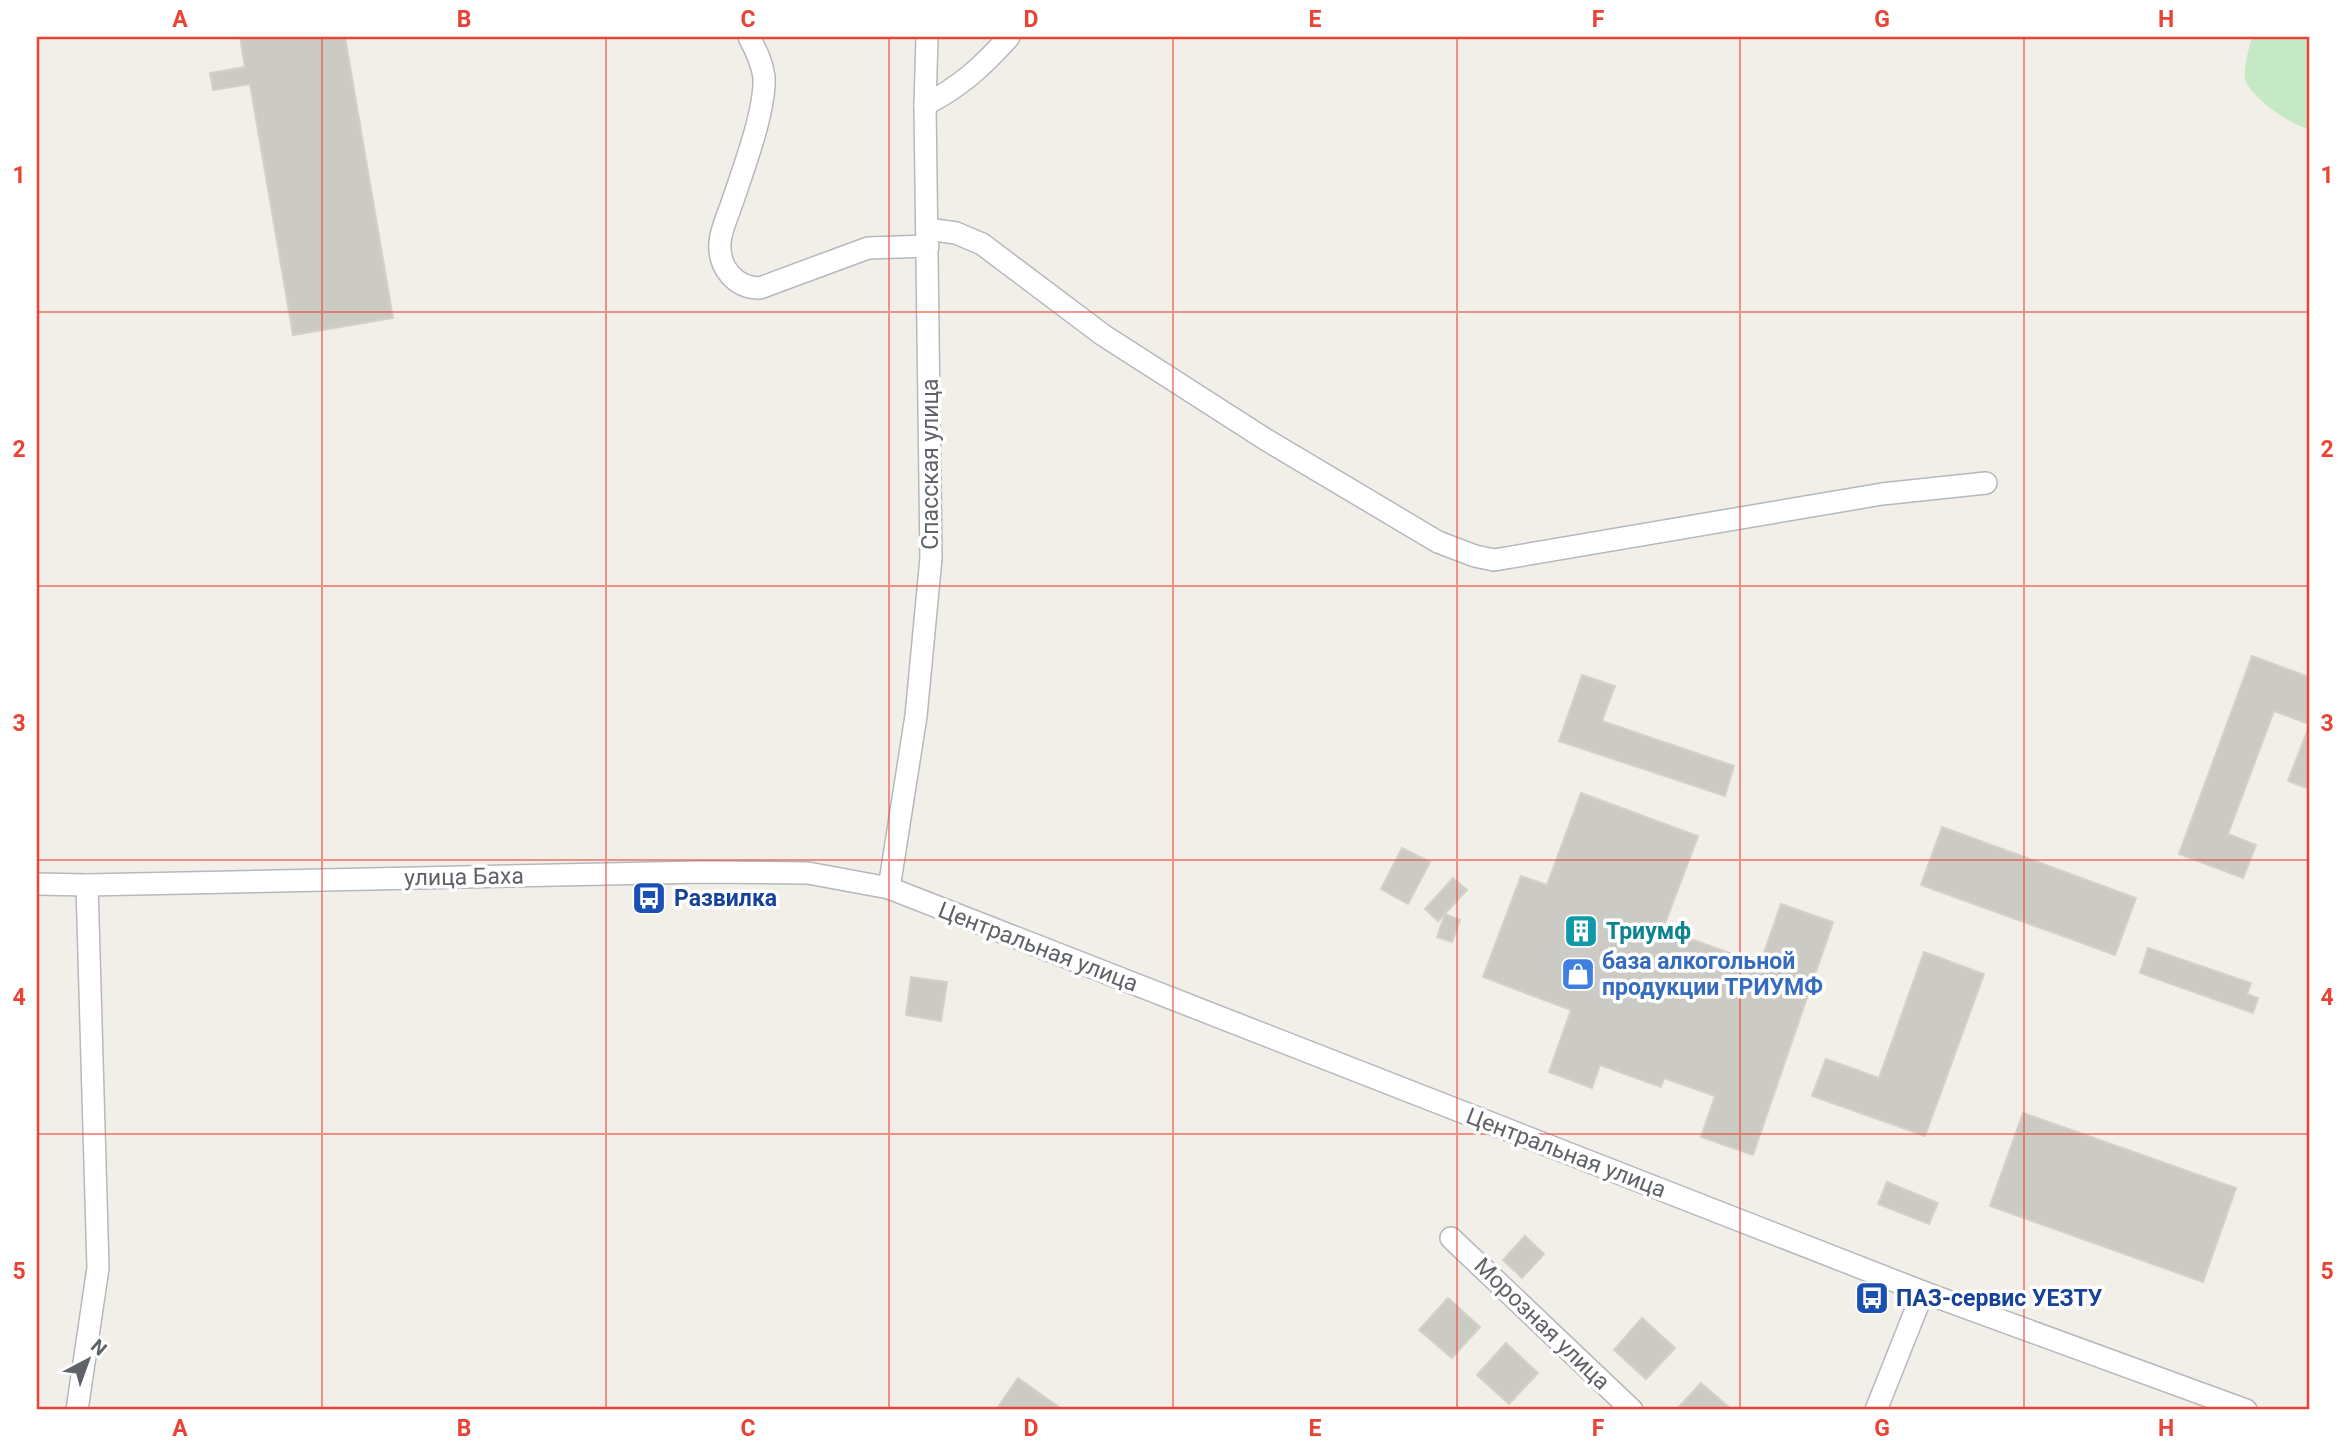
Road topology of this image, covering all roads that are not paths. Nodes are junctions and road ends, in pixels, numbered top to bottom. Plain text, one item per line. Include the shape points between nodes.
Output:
1 (749, 37) edge
2 (927, 37) edge
3 (1009, 37) edge
4 (925, 105) junction
5 (928, 237) junction
6 (1986, 483) dead end
7 (37, 884) edge
8 (87, 885) junction
9 (890, 888) junction
10 (1451, 1238) dead end
11 (1923, 1292) junction
12 (2204, 1403) edge
13 (77, 1410) edge
14 (1632, 1410) edge
15 (1876, 1410) edge
16 (2246, 1410) edge

1 - 5 street via 764,78 761,104 720,242 724,268 741,284 760,288 868,248
2 - 4 street, Спасская улица
3 - 4 street via 968,79
4 - 5 street, Спасская улица
5 - 6 street via 956,233 982,244 1103,335 1242,424 1438,542 1475,556 1494,560 1882,494
5 - 9 street, Спасская улица via 931,558 916,716
7 - 8 street, улица Баха
8 - 9 street, улица Баха via 808,873
8 - 13 street via 98,1268
9 - 11 street, Центральная улица
10 - 14 street, Морозная улица
11 - 12 street, Центральная улица
11 - 15 street
12 - 16 street, Центральная улица

